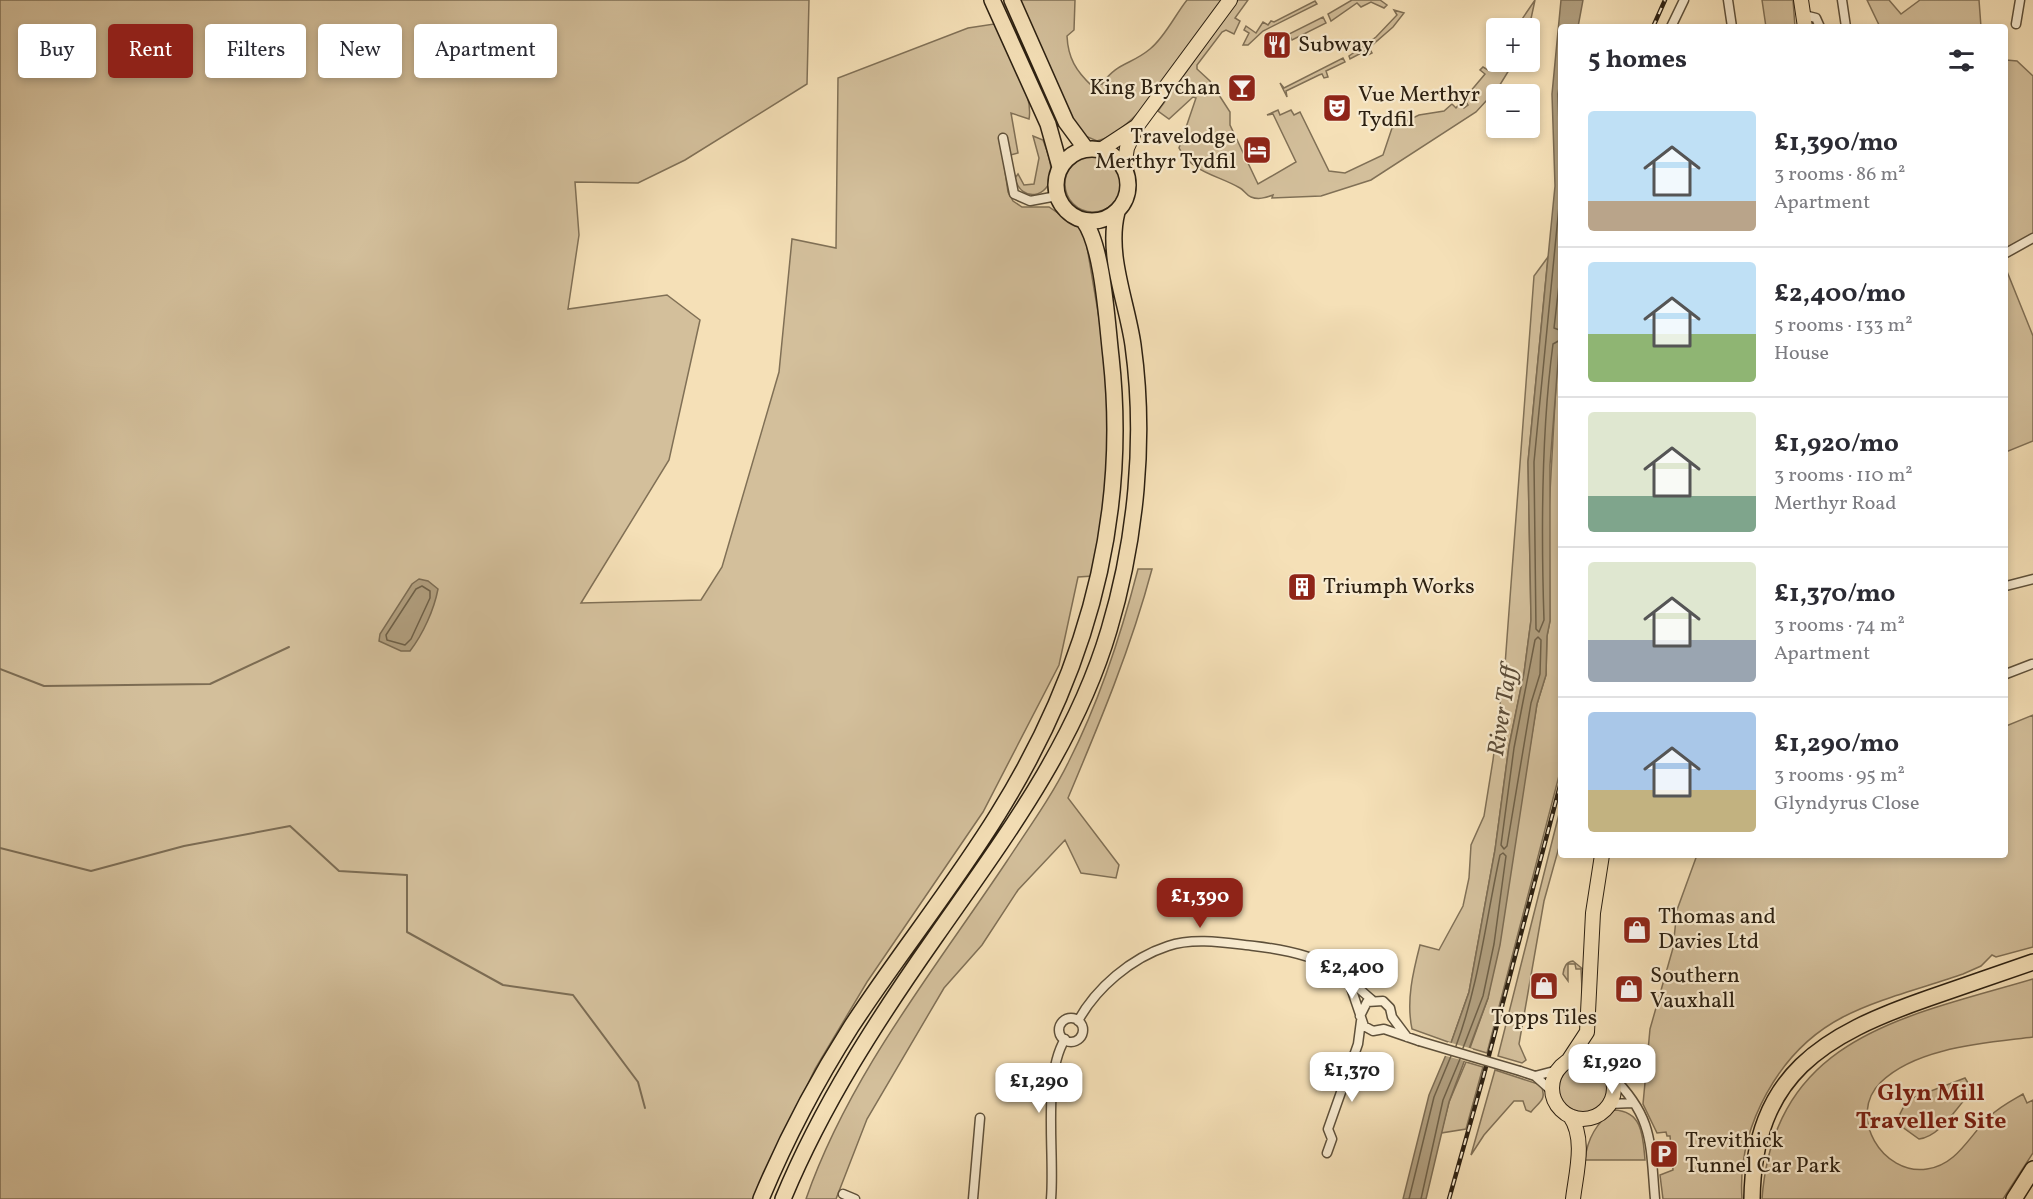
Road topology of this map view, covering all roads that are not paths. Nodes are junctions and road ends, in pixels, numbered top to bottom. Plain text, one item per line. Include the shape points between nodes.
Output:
1 (992, 0) edge
2 (1012, 0) edge
3 (1230, 0) edge
4 (1684, 0) edge
5 (1728, 0) edge
6 (1801, 0) edge
7 (1842, 0) edge
8 (2020, 0) edge
9 (1804, 21) edge
10 (1672, 24) edge
11 (1732, 24) edge
12 (1819, 24) edge
13 (1846, 24) edge
14 (2016, 24) dead end
15 (1137, 126) junction
16 (1003, 138) dead end
17 (1086, 148) junction
18 (1102, 149) junction
19 (1060, 167) junction
20 (1124, 167) junction
21 (1057, 196) junction
22 (1117, 212) junction
23 (1084, 221) junction
24 (2033, 238) edge
25 (2008, 252) edge
26 (2033, 579) edge
27 (2008, 585) edge
28 (2032, 664) edge
29 (2008, 673) edge
30 (1602, 858) edge
31 (2033, 962) edge
32 (1349, 980) junction
33 (1372, 1000) junction
34 (1392, 1017) junction
35 (1361, 1018) junction
36 (1078, 1021) junction
37 (1381, 1030) junction
38 (1587, 1032) junction
39 (1407, 1037) junction
40 (1065, 1040) junction
41 (1358, 1044) junction
42 (1563, 1066) junction
43 (1608, 1071) junction
44 (1535, 1076) junction
45 (1553, 1092) junction
46 (1634, 1103) junction
47 (1606, 1108) junction
48 (1570, 1116) junction
49 (980, 1118) dead end
50 (1579, 1145) junction
51 (1327, 1153) dead end
52 (2033, 1169) edge
53 (843, 1194) dead end
54 (761, 1199) edge
55 (783, 1199) edge
56 (855, 1199) edge
57 (973, 1199) edge
58 (1051, 1199) edge
59 (1573, 1199) edge
60 (1655, 1199) edge
61 (1752, 1199) edge
62 (2014, 1199) edge

1 - 19 highway via 1048,124
2 - 17 highway via 1066,122
3 - 15 main road
4 - 10 street
5 - 11 street
6 - 9 main road
7 - 13 street
8 - 14 street
9 - 12 street via 1816,18
15 - 18 main road
15 - 20 main road
16 - 21 street via 1014,194 1030,201
17 - 18 highway
17 - 19 highway via 1069,156
18 - 20 highway
19 - 21 highway
20 - 22 highway via 1128,192
21 - 23 highway via 1068,212
22 - 23 highway via 1107,218
22 - 55 highway via 1112,240 1133,345 1137,470 1128,548 1109,631 1062,746 1008,834 864,1042 800,1158
23 - 54 highway via 1094,240 1106,312 1117,443 1103,561 1076,657 998,815 852,1026 820,1078
24 - 25 street
26 - 27 street
28 - 29 street
30 - 38 main road
31 - 61 highway via 1886,1013 1835,1038 1816,1053 1783,1089 1762,1127
32 - 33 street
32 - 35 street
32 - 36 street via 1333,968 1288,952 1226,943 1185,943 1168,946 1124,970 1099,990
33 - 34 street via 1387,1004
33 - 35 street via 1363,1006
34 - 37 street
34 - 39 street
35 - 37 street via 1368,1029
35 - 41 street
36 - 40 street via 1082,1027 1079,1037
36 - 40 street via 1071,1018 1061,1023 1059,1030
37 - 39 street
37 - 41 street
38 - 42 main road
38 - 43 main road
39 - 44 street, bridge
40 - 58 street via 1059,1048 1052,1094
41 - 51 street via 1328,1129 1332,1139
42 - 43 main road via 1589,1058
42 - 44 street
42 - 45 main road
43 - 46 street
43 - 47 main road via 1613,1094
44 - 45 street
45 - 48 main road via 1558,1105
46 - 47 street
46 - 60 street via 1647,1122
47 - 48 main road via 1589,1118
47 - 50 main road
48 - 50 main road via 1576,1125
49 - 57 street
50 - 59 main road
52 - 62 highway
53 - 56 street

